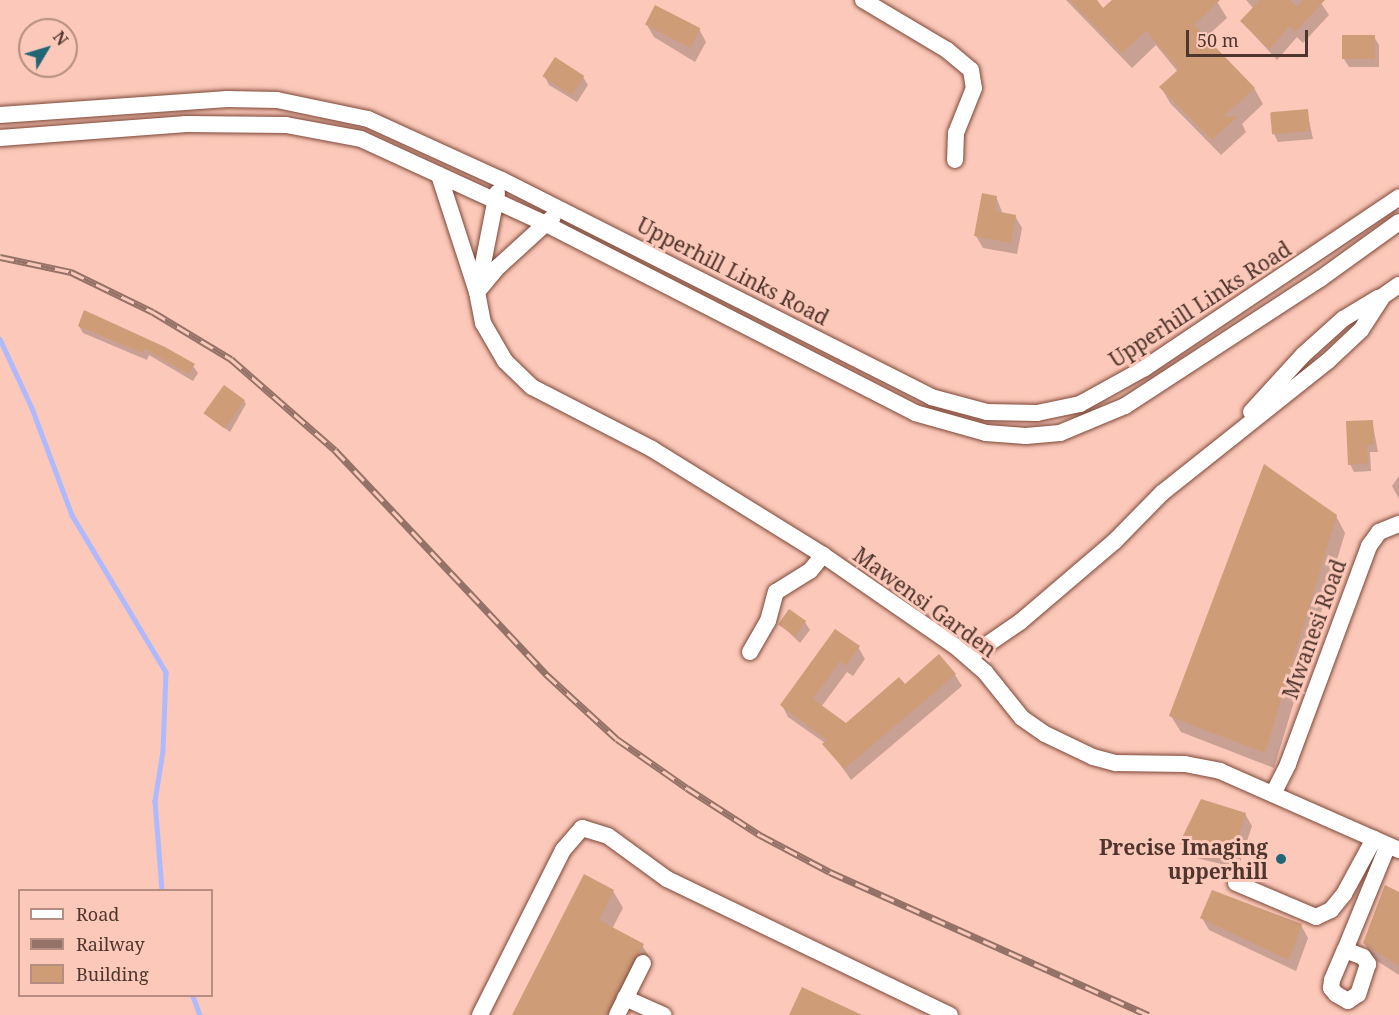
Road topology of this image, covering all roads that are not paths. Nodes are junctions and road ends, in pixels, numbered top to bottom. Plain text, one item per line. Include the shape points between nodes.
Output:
1 (863, 0) edge
2 (0, 115) edge
3 (0, 138) edge
4 (955, 160) dead end
5 (438, 175) junction
6 (502, 180) junction
7 (1399, 196) edge
8 (494, 202) junction
9 (559, 208) junction
10 (1399, 222) edge
11 (548, 225) junction
12 (1399, 285) edge
13 (477, 292) junction
14 (1399, 524) edge
15 (823, 555) junction
16 (750, 652) dead end
17 (969, 657) junction
18 (1273, 794) junction
19 (1387, 845) edge
20 (1236, 883) dead end
21 (1345, 950) dead end
22 (643, 963) dead end
23 (625, 998) junction
24 (480, 1015) edge
25 (617, 1015) edge
26 (663, 1015) edge
27 (950, 1015) edge

1 - 4 street via 947,50 971,70 974,88 956,133
2 - 6 street, Upperhill Links Road via 115,104 277,100 368,118
3 - 5 street, Upperhill Links Road via 118,126 286,125 361,139
5 - 8 street, Upperhill Links Road
5 - 13 street
6 - 8 street
6 - 9 street, Upperhill Links Road
7 - 9 street, Upperhill Links Road via 1145,368 1080,404 1037,413 987,412 931,397
8 - 11 street, Upperhill Links Road
8 - 13 street
9 - 11 street
10 - 11 street, Upperhill Links Road via 1320,279 1125,406 1060,434 1026,436 986,433 915,413
11 - 13 street via 498,267
12 - 17 street via 1383,296 1361,330 1328,361 1238,430 1020,622
13 - 15 street, Mawensi Garden via 483,323 505,361 532,387 662,454
14 - 18 street, Mwanesi Road via 1378,532 1369,546 1288,764
15 - 16 street via 810,571 776,592 768,621
15 - 17 street, Mawensi Garden
17 - 18 street, Mawensi Garden via 1022,718 1093,757 1116,763 1185,764 1221,771
18 - 19 street, Mawensi Garden
19 - 20 street via 1331,910 1316,917
19 - 21 street
22 - 23 street
23 - 25 street
23 - 26 street
24 - 27 street via 563,850 582,828 608,836 667,879

